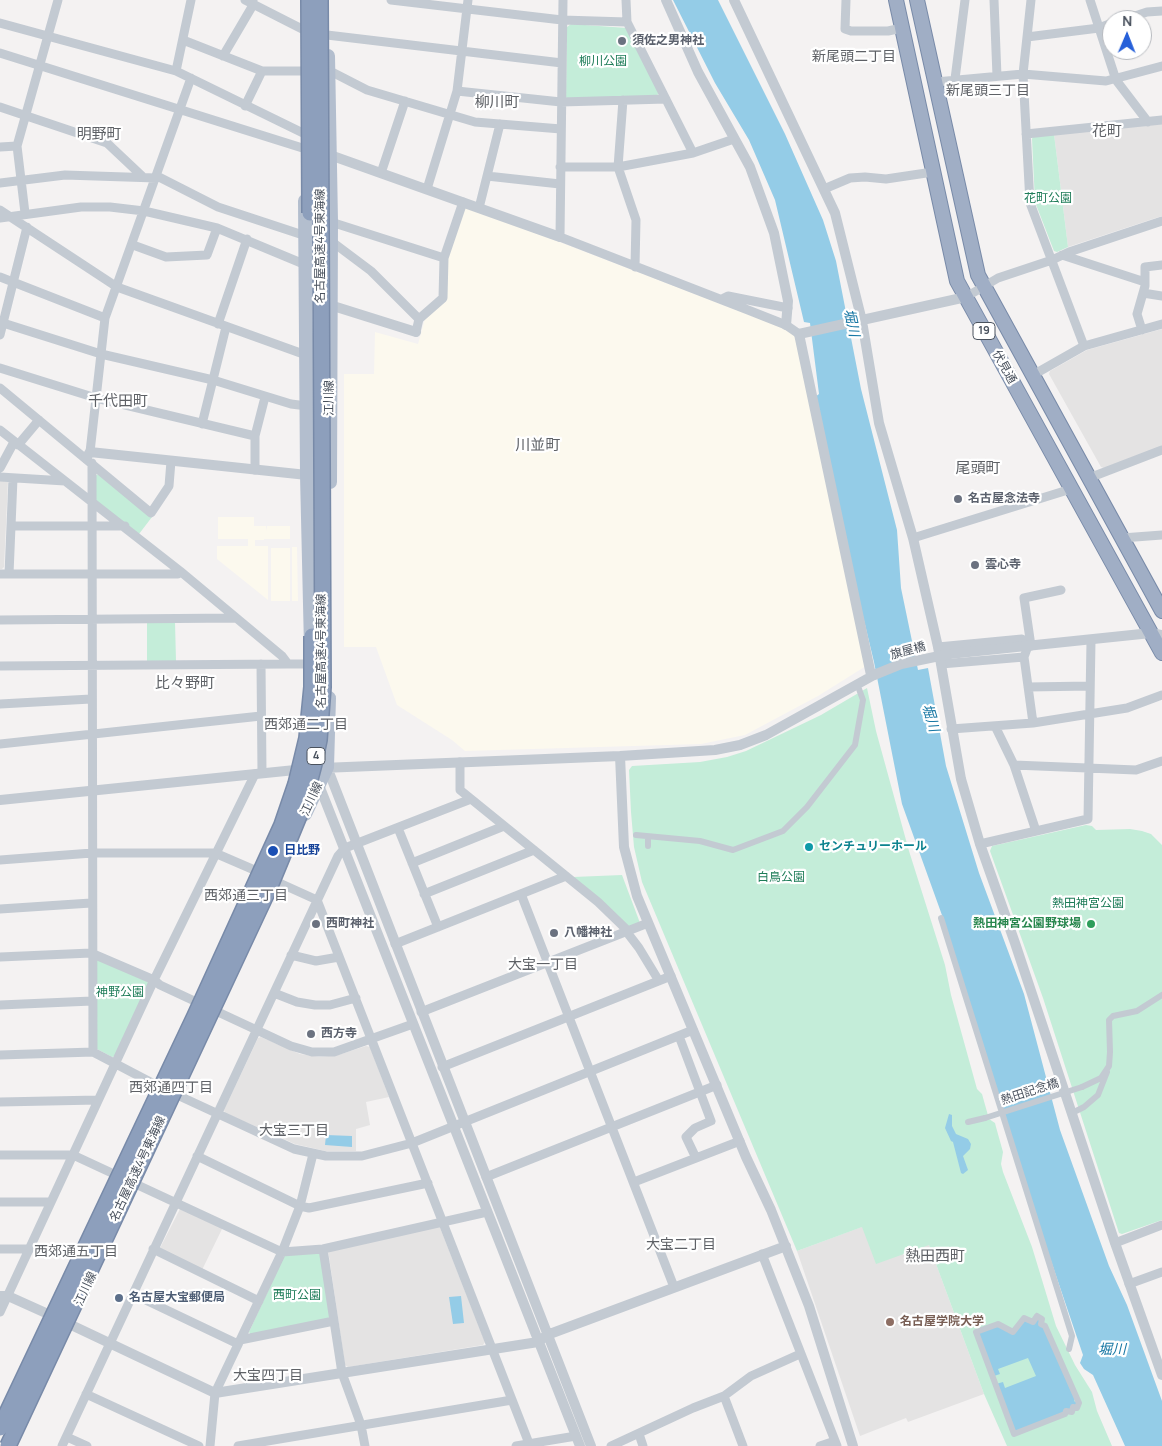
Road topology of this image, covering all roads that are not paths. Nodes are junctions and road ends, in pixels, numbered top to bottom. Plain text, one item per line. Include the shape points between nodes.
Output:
1 (58, 0) edge
2 (191, 0) edge
3 (304, 0) edge
4 (308, 0) edge
5 (320, 0) edge
6 (326, 0) edge
7 (391, 0) edge
8 (563, 0) edge
9 (626, 0) edge
10 (666, 0) edge
11 (734, 0) edge
12 (846, 0) edge
13 (896, 0) edge
14 (918, 0) edge
15 (965, 0) edge
16 (994, 0) edge
17 (1031, 0) edge
18 (1090, 0) edge
19 (250, 2) edge
20 (467, 4) edge
21 (562, 20) junction
22 (627, 22) junction
23 (0, 23) edge
24 (1102, 27) edge
25 (902, 28) junction
26 (1099, 28) junction
27 (304, 30) junction
28 (327, 35) junction
29 (48, 36) junction
30 (1027, 37) junction
31 (183, 40) junction
32 (462, 52) junction
33 (0, 53) edge
34 (223, 56) junction
35 (562, 63) junction
36 (40, 65) junction
37 (1162, 66) edge
38 (328, 70) junction
39 (176, 71) junction
40 (262, 71) junction
41 (305, 71) junction
42 (1023, 74) junction
43 (997, 76) junction
44 (191, 78) junction
45 (955, 79) junction
46 (1116, 80) junction
47 (936, 82) junction
48 (457, 90) junction
49 (666, 99) junction
50 (623, 100) junction
51 (405, 101) junction
52 (561, 102) junction
53 (245, 106) junction
54 (0, 107) edge
55 (180, 110) junction
56 (449, 113) junction
57 (26, 115) junction
58 (1162, 120) edge
59 (1148, 122) junction
60 (500, 124) junction
61 (561, 129) junction
62 (305, 134) junction
63 (1026, 134) junction
64 (734, 138) junction
65 (17, 146) junction
66 (0, 147) edge
67 (305, 149) junction
68 (693, 154) junction
69 (330, 155) junction
70 (560, 166) junction
71 (618, 167) junction
72 (934, 172) junction
73 (381, 173) junction
74 (142, 176) junction
75 (487, 176) junction
76 (157, 177) junction
77 (21, 179) junction
78 (0, 183) edge
79 (560, 184) junction
80 (427, 190) junction
81 (824, 190) junction
82 (463, 202) junction
83 (479, 208) junction
84 (0, 210) edge
85 (144, 211) junction
86 (25, 213) junction
87 (10, 215) junction
88 (0, 218) edge
89 (331, 222) junction
90 (1162, 222) edge
91 (27, 227) junction
92 (217, 228) junction
93 (306, 236) junction
94 (560, 237) junction
95 (247, 239) junction
96 (331, 241) junction
97 (133, 245) junction
98 (1062, 255) junction
99 (444, 258) junction
100 (1052, 260) junction
101 (306, 265) junction
102 (1162, 266) edge
103 (635, 268) junction
104 (0, 278) edge
105 (1145, 282) junction
106 (13, 283) junction
107 (984, 286) junction
108 (117, 287) junction
109 (1143, 293) junction
110 (1162, 296) edge
111 (966, 297) junction
112 (721, 300) junction
113 (330, 305) junction
114 (788, 308) junction
115 (105, 318) junction
116 (419, 319) junction
117 (2, 322) edge
118 (859, 322) junction
119 (1162, 324) edge
120 (222, 325) junction
121 (786, 325) junction
122 (1142, 330) junction
123 (416, 332) joint
124 (800, 334) junction
125 (0, 335) edge
126 (1084, 346) junction
127 (101, 354) junction
128 (306, 355) junction
129 (0, 368) edge
130 (1032, 375) junction
131 (213, 380) junction
132 (0, 388) edge
133 (264, 396) junction
134 (96, 398) junction
135 (307, 406) junction
136 (39, 420) junction
137 (202, 424) junction
138 (0, 430) edge
139 (255, 436) junction
140 (16, 443) junction
141 (1162, 450) edge
142 (89, 458) junction
143 (172, 461) junction
144 (0, 468) edge
145 (255, 470) junction
146 (307, 475) junction
147 (0, 477) edge
148 (13, 478) junction
149 (1089, 478) junction
150 (64, 481) junction
151 (1071, 489) junction
152 (91, 502) junction
153 (11, 526) junction
154 (91, 526) junction
155 (125, 526) junction
156 (1162, 535) edge
157 (913, 538) junction
158 (1122, 538) junction
159 (180, 570) junction
160 (4, 574) edge
161 (91, 574) junction
162 (1061, 590) dead end
163 (1162, 611) edge
164 (236, 618) junction
165 (91, 619) junction
166 (0, 620) edge
167 (1156, 634) edge
168 (1091, 640) junction
169 (938, 647) junction
170 (1026, 647) junction
171 (1162, 653) edge
172 (261, 664) junction
173 (288, 664) junction
174 (312, 664) junction
175 (941, 664) junction
176 (0, 666) edge
177 (91, 666) junction
178 (872, 675) junction
179 (1090, 686) junction
180 (1028, 687) junction
181 (859, 689) dead end
182 (1162, 695) edge
183 (92, 699) junction
184 (0, 704) edge
185 (1090, 714) junction
186 (262, 716) junction
187 (1033, 723) junction
188 (995, 726) junction
189 (952, 729) junction
190 (92, 734) junction
191 (0, 744) edge
192 (620, 756) junction
193 (1162, 761) edge
194 (460, 762) junction
195 (1014, 765) junction
196 (328, 767) junction
197 (1089, 768) junction
198 (309, 769) junction
199 (258, 774) junction
200 (320, 782) junction
201 (92, 790) junction
202 (0, 800) edge
203 (471, 800) junction
204 (504, 826) junction
205 (398, 828) junction
206 (1036, 831) junction
207 (636, 835) dead end
208 (648, 836) junction
209 (355, 844) junction
210 (980, 844) junction
211 (648, 846) dead end
212 (345, 848) junction
213 (534, 850) junction
214 (92, 853) junction
215 (215, 853) junction
216 (0, 860) edge
217 (412, 863) junction
218 (259, 872) junction
219 (566, 876) junction
220 (275, 881) junction
221 (424, 894) junction
222 (520, 894) junction
223 (317, 900) junction
224 (92, 903) junction
225 (0, 909) edge
226 (941, 918) dead end
227 (648, 923) junction
228 (438, 927) junction
229 (627, 931) junction
230 (394, 944) junction
231 (91, 953) junction
232 (291, 955) junction
233 (0, 957) edge
234 (339, 957) junction
235 (548, 962) junction
236 (672, 976) junction
237 (154, 980) junction
238 (659, 981) junction
239 (274, 993) junction
240 (1162, 995) edge
241 (356, 998) junction
242 (964, 998) dead end
243 (92, 1001) junction
244 (198, 1002) junction
245 (0, 1005) edge
246 (215, 1010) junction
247 (421, 1012) junction
248 (568, 1016) junction
249 (414, 1024) junction
250 (256, 1030) junction
251 (693, 1030) junction
252 (679, 1036) junction
253 (372, 1039) junction
254 (178, 1051) junction
255 (93, 1052) junction
256 (0, 1055) edge
257 (116, 1062) junction
258 (1108, 1066) junction
259 (442, 1067) junction
260 (590, 1071) junction
261 (717, 1085) junction
262 (158, 1086) junction
263 (700, 1092) junction
264 (175, 1094) junction
265 (98, 1100) junction
266 (0, 1102) edge
267 (1000, 1109) junction
268 (1072, 1113) junction
269 (217, 1114) junction
270 (968, 1122) dead end
271 (459, 1124) junction
272 (611, 1127) junction
273 (740, 1141) junction
274 (412, 1143) junction
275 (312, 1154) junction
276 (0, 1155) edge
277 (73, 1155) junction
278 (197, 1156) junction
279 (696, 1158) junction
280 (116, 1174) junction
281 (486, 1177) junction
282 (634, 1182) junction
283 (134, 1183) junction
284 (428, 1183) junction
285 (0, 1202) edge
286 (51, 1202) junction
287 (175, 1202) junction
288 (300, 1206) junction
289 (487, 1212) junction
290 (443, 1221) junction
291 (1162, 1225) edge
292 (1114, 1243) junction
293 (786, 1246) junction
294 (30, 1248) junction
295 (0, 1249) edge
296 (153, 1249) junction
297 (323, 1249) junction
298 (282, 1252) junction
299 (762, 1254) junction
300 (1162, 1272) edge
301 (1129, 1284) junction
302 (674, 1287) junction
303 (133, 1294) junction
304 (4, 1296) edge
305 (259, 1301) junction
306 (0, 1312) edge
307 (48, 1314) junction
308 (334, 1321) junction
309 (70, 1325) junction
310 (547, 1335) junction
311 (239, 1342) junction
312 (538, 1342) junction
313 (110, 1343) junction
314 (1053, 1344) joint
315 (493, 1348) junction
316 (1069, 1349) dead end
317 (800, 1354) junction
318 (342, 1373) junction
319 (1162, 1375) edge
320 (215, 1393) junction
321 (86, 1394) junction
322 (724, 1396) junction
323 (512, 1400) junction
324 (0, 1416) edge
325 (361, 1425) junction
326 (0, 1428) edge
327 (639, 1434) junction
328 (67, 1437) junction
329 (0, 1438) edge
330 (578, 1441) edge
331 (836, 1443) edge
332 (530, 1445) edge
333 (8, 1446) edge
334 (13, 1446) edge
335 (62, 1446) edge
336 (87, 1446) edge
337 (198, 1446) edge
338 (210, 1446) edge
339 (238, 1446) edge
340 (365, 1446) edge
341 (516, 1446) edge
342 (590, 1446) edge
343 (610, 1446) edge
344 (643, 1446) edge
345 (743, 1446) edge
346 (820, 1446) edge
347 (853, 1446) edge

1 - 29 street
2 - 31 street
3 - 27 main road, 江川線
4 - 254 highway, 名古屋高速4号東海線 / 4, bridge via 312,686 307,738 296,784 278,834
5 - 333 highway, 名古屋高速4号東海線 / 4, bridge via 323,687 314,764 303,806 270,886
6 - 28 main road, 江川線
7 - 20 street
8 - 21 street
9 - 22 street
10 - 64 street via 698,72
11 - 81 street
12 - 25 street via 845,29 888,31
13 - 25 highway, 伏見通 / 19
14 - 47 highway, 伏見通 / 19
15 - 45 street
16 - 43 street
17 - 30 street
18 - 26 street
19 - 27 street
19 - 34 street
20 - 21 street
20 - 32 street
21 - 22 street
21 - 35 street
22 - 49 street
23 - 29 street
24 - 26 street
25 - 72 highway, 伏見通 / 19
26 - 30 street
26 - 46 street
27 - 41 main road, 江川線
28 - 32 street
28 - 38 main road, 江川線
29 - 36 street
29 - 39 street
30 - 42 street
31 - 34 street
31 - 39 street
32 - 35 street
32 - 48 street
33 - 36 street
34 - 40 street
35 - 52 street
36 - 55 street
36 - 57 street
37 - 46 street
38 - 51 street via 367,90
38 - 69 main road, 江川線
39 - 44 street
40 - 41 street
40 - 53 street
41 - 62 main road, 江川線
42 - 43 street
42 - 46 street
42 - 63 street
43 - 45 street
44 - 53 street
44 - 55 street
45 - 47 street
46 - 59 street
47 - 107 highway, 伏見通 / 19 via 978,275
48 - 52 street
48 - 56 street
49 - 50 street
49 - 68 street
50 - 52 street
50 - 71 street
51 - 56 street
51 - 73 street
52 - 61 street
53 - 62 street
54 - 57 street
55 - 67 street
55 - 76 street
56 - 60 street via 476,122
56 - 80 street
57 - 65 street
57 - 74 street via 107,143
58 - 59 street
59 - 63 street
60 - 61 street
60 - 75 street
61 - 70 street
62 - 67 main road, 江川線
63 - 100 street via 1030,203
64 - 68 street
64 - 114 street via 750,167 774,233
65 - 66 street
65 - 77 street
67 - 69 street
67 - 93 main road, 江川線
68 - 71 street
69 - 73 street
69 - 89 main road, 江川線
70 - 71 street
70 - 79 street
71 - 103 street via 636,220
72 - 81 street via 886,179 850,178
72 - 111 highway, 伏見通 / 19 via 958,281
73 - 80 street
74 - 76 street
74 - 77 street via 64,175
75 - 79 street
75 - 83 street
76 - 85 street
76 - 93 street via 218,207
77 - 78 street
77 - 86 street
79 - 94 street
80 - 82 street
81 - 118 street via 843,239
82 - 83 street
82 - 99 street
83 - 94 street
84 - 87 street
85 - 86 street via 82,207
85 - 92 street
85 - 97 street
86 - 87 street
87 - 88 street
87 - 91 street
89 - 96 main road, 江川線
89 - 99 street
90 - 98 street
91 - 106 street
91 - 108 street
92 - 95 street
92 - 97 street via 207,255 166,257
93 - 101 main road, 江川線
94 - 103 street
95 - 101 street
95 - 120 street
96 - 113 main road, 江川線
96 - 116 street via 371,271
97 - 108 street
98 - 100 street
98 - 105 street
99 - 116 street via 444,298
100 - 107 street
100 - 126 street
101 - 128 main road, 江川線
102 - 105 street via 1145,267
103 - 112 street
104 - 106 street
105 - 109 street
106 - 115 street
106 - 117 street
107 - 111 street
107 - 130 highway, 伏見通 / 19
108 - 115 street
108 - 120 street
109 - 110 street
109 - 122 street via 1137,314
111 - 118 street
111 - 151 highway, 伏見通 / 19
112 - 114 street via 728,296
112 - 121 street
113 - 123 street
113 - 196 main road, 江川線
114 - 121 street
115 - 127 street
116 - 123 street
117 - 125 street
117 - 127 street
118 - 124 street
118 - 157 street via 879,423
119 - 122 street
120 - 128 street
120 - 131 street
121 - 124 street
122 - 126 street
124 - 178 street
126 - 130 street
127 - 131 street
127 - 134 street
128 - 135 main road, 江川線
129 - 134 street
130 - 149 highway, 伏見通 / 19
131 - 133 street
131 - 137 street
132 - 136 street
133 - 135 street
133 - 139 street
134 - 137 street
134 - 142 street
135 - 146 main road, 江川線
136 - 140 street
136 - 142 street
137 - 139 street
138 - 140 street
139 - 145 street
140 - 144 street
140 - 150 street
141 - 149 street
142 - 143 street
142 - 143 street via 152,513 169,486
142 - 152 street
143 - 145 street
145 - 146 street
146 - 174 main road, 江川線
147 - 148 street
148 - 150 street
148 - 153 street
149 - 158 highway, 伏見通 / 19
150 - 152 street
151 - 157 street
151 - 167 highway, 伏見通 / 19
152 - 154 street
152 - 155 street
153 - 154 street
153 - 160 street
154 - 155 street
154 - 161 street
155 - 159 street
156 - 158 street
157 - 169 street
158 - 163 highway, 伏見通 / 19
159 - 161 street via 178,574
159 - 164 street
160 - 161 street
161 - 165 street
162 - 170 street via 1024,598
164 - 165 street
164 - 173 street
165 - 166 street
165 - 177 street
167 - 168 street, 旗屋橋
167 - 171 highway, 伏見通 / 19
168 - 170 street, 旗屋橋
168 - 179 street
169 - 170 street
169 - 175 street
170 - 175 street
170 - 178 street, 旗屋橋, bridge via 949,654 901,664
170 - 180 street
172 - 173 street
172 - 177 street
172 - 186 street
173 - 174 street
174 - 198 main road, 江川線
175 - 189 street
176 - 177 street
177 - 183 street
178 - 192 street, 旗屋橋 via 787,724 740,745 693,753
179 - 180 street
179 - 185 street
180 - 187 street
181 - 208 street via 863,700 855,745 807,807 783,831 733,850 700,842
182 - 185 street via 1127,708
183 - 184 street
183 - 190 street
185 - 187 street
185 - 197 street
186 - 190 street
186 - 199 street
187 - 188 street
188 - 189 street
188 - 195 street
189 - 210 street via 961,779
190 - 191 street
190 - 201 street
192 - 194 street, 旗屋橋
192 - 227 street via 625,852
193 - 197 street via 1136,770
194 - 196 street, 旗屋橋
194 - 203 street via 460,790
195 - 197 street
195 - 206 street
196 - 198 street, 旗屋橋
196 - 200 main road, 江川線
196 - 209 street
197 - 206 street via 1088,819
198 - 199 street, 旗屋橋
198 - 200 street
198 - 218 main road, 江川線
199 - 201 street, 旗屋橋
199 - 215 street
200 - 212 street
200 - 220 main road, 江川線
201 - 202 street, 旗屋橋
201 - 214 street
203 - 204 street
203 - 205 street
204 - 213 street
204 - 217 street
205 - 209 street
205 - 217 street
206 - 210 street
207 - 208 street
208 - 211 street
209 - 212 street
209 - 230 street
210 - 268 street
212 - 223 street
212 - 249 street
213 - 219 street
213 - 221 street
214 - 215 street
214 - 216 street
214 - 224 street
215 - 218 street
215 - 237 street
217 - 221 street
218 - 244 main road, 江川線
219 - 222 street
219 - 229 street
220 - 223 street
220 - 246 main road, 江川線
221 - 228 street
222 - 228 street
222 - 235 street
223 - 232 street
223 - 234 street
224 - 225 street
224 - 231 street
226 - 267 street
227 - 229 street
227 - 236 street
228 - 230 street
229 - 235 street
229 - 238 street
230 - 247 street
231 - 233 street
231 - 237 street
231 - 243 street
232 - 234 street via 316,962
232 - 239 street
234 - 241 street
235 - 247 street
235 - 248 street
236 - 238 street
236 - 251 street
237 - 244 street
237 - 257 street
238 - 248 street
239 - 241 street via 315,1005 330,1005
239 - 250 street
240 - 258 street via 1109,1020
241 - 253 street
242 - 267 street
243 - 245 street
243 - 255 street
244 - 246 street
244 - 262 main road, 江川線
246 - 250 street
246 - 264 main road, 江川線
247 - 259 street
248 - 259 street
248 - 260 street
249 - 253 street
249 - 271 street
250 - 253 street via 297,1048 319,1053 334,1052
250 - 269 street
251 - 252 street
251 - 261 street
252 - 260 street
252 - 263 street
253 - 274 street
254 - 326 highway, 名古屋高速4号東海線 / 4, bridge
254 - 329 highway, bridge via 180,1061 118,1197 36,1371 22,1390
255 - 256 street
255 - 257 street
257 - 262 street
257 - 265 street
258 - 268 street via 1098,1095 1084,1108
258 - 270 street, 熱田記念橋, bridge via 1100,1078 1082,1087
259 - 271 street
260 - 271 street
260 - 272 street
261 - 263 street
261 - 273 street
262 - 280 main road, 江川線
263 - 272 street
263 - 279 street via 711,1121 686,1137
264 - 269 street
264 - 283 main road, 江川線
265 - 266 street
265 - 277 street
267 - 316 street via 1072,1336
268 - 292 street
269 - 275 street via 278,1144
269 - 278 street
271 - 274 street
271 - 281 street
271 - 289 street
272 - 281 street
272 - 282 street
273 - 279 street
273 - 293 street
274 - 275 street via 362,1156
274 - 284 street
275 - 288 street
276 - 277 street
277 - 280 street
277 - 286 street
278 - 287 street
278 - 288 street
279 - 282 street
280 - 283 street
280 - 307 main road, 江川線
281 - 310 street
282 - 302 street
283 - 287 street
283 - 309 main road, 江川線
284 - 288 street via 317,1207
284 - 290 street
285 - 286 street
286 - 294 street
287 - 296 street
287 - 298 street
288 - 298 street
289 - 290 street
289 - 312 street
290 - 297 street
290 - 315 street
291 - 292 street
292 - 301 street
293 - 299 street
293 - 347 street via 810,1306
294 - 295 street
294 - 304 street
296 - 303 street
296 - 305 street
297 - 298 street
297 - 308 street
298 - 305 street
299 - 302 street
299 - 317 street
300 - 301 street
301 - 319 street
302 - 310 street
303 - 311 street
303 - 313 street
304 - 306 street
304 - 307 street
305 - 311 street
307 - 309 street
307 - 324 main road, 江川線
308 - 311 street
308 - 318 street
309 - 313 street
309 - 334 main road, 江川線
310 - 312 street
310 - 342 street
311 - 320 street
312 - 315 street
312 - 330 street
313 - 320 street
313 - 321 street
314 - 314 street via 1041,1324 1042,1319 1037,1316 1033,1322 1024,1318 1013,1332 998,1324 976,1332 1014,1434 1066,1411 1072,1412 1073,1407 1077,1408 1079,1404
315 - 318 street
315 - 323 street
317 - 322 street via 751,1376
317 - 331 street
318 - 320 street
318 - 325 street
320 - 338 street
321 - 328 street
321 - 337 street
322 - 327 street
322 - 345 street
323 - 325 street
323 - 332 street
325 - 339 street
325 - 340 street
327 - 343 street
327 - 344 street
328 - 335 street
328 - 336 street
330 - 332 street
331 - 346 street
332 - 341 street

